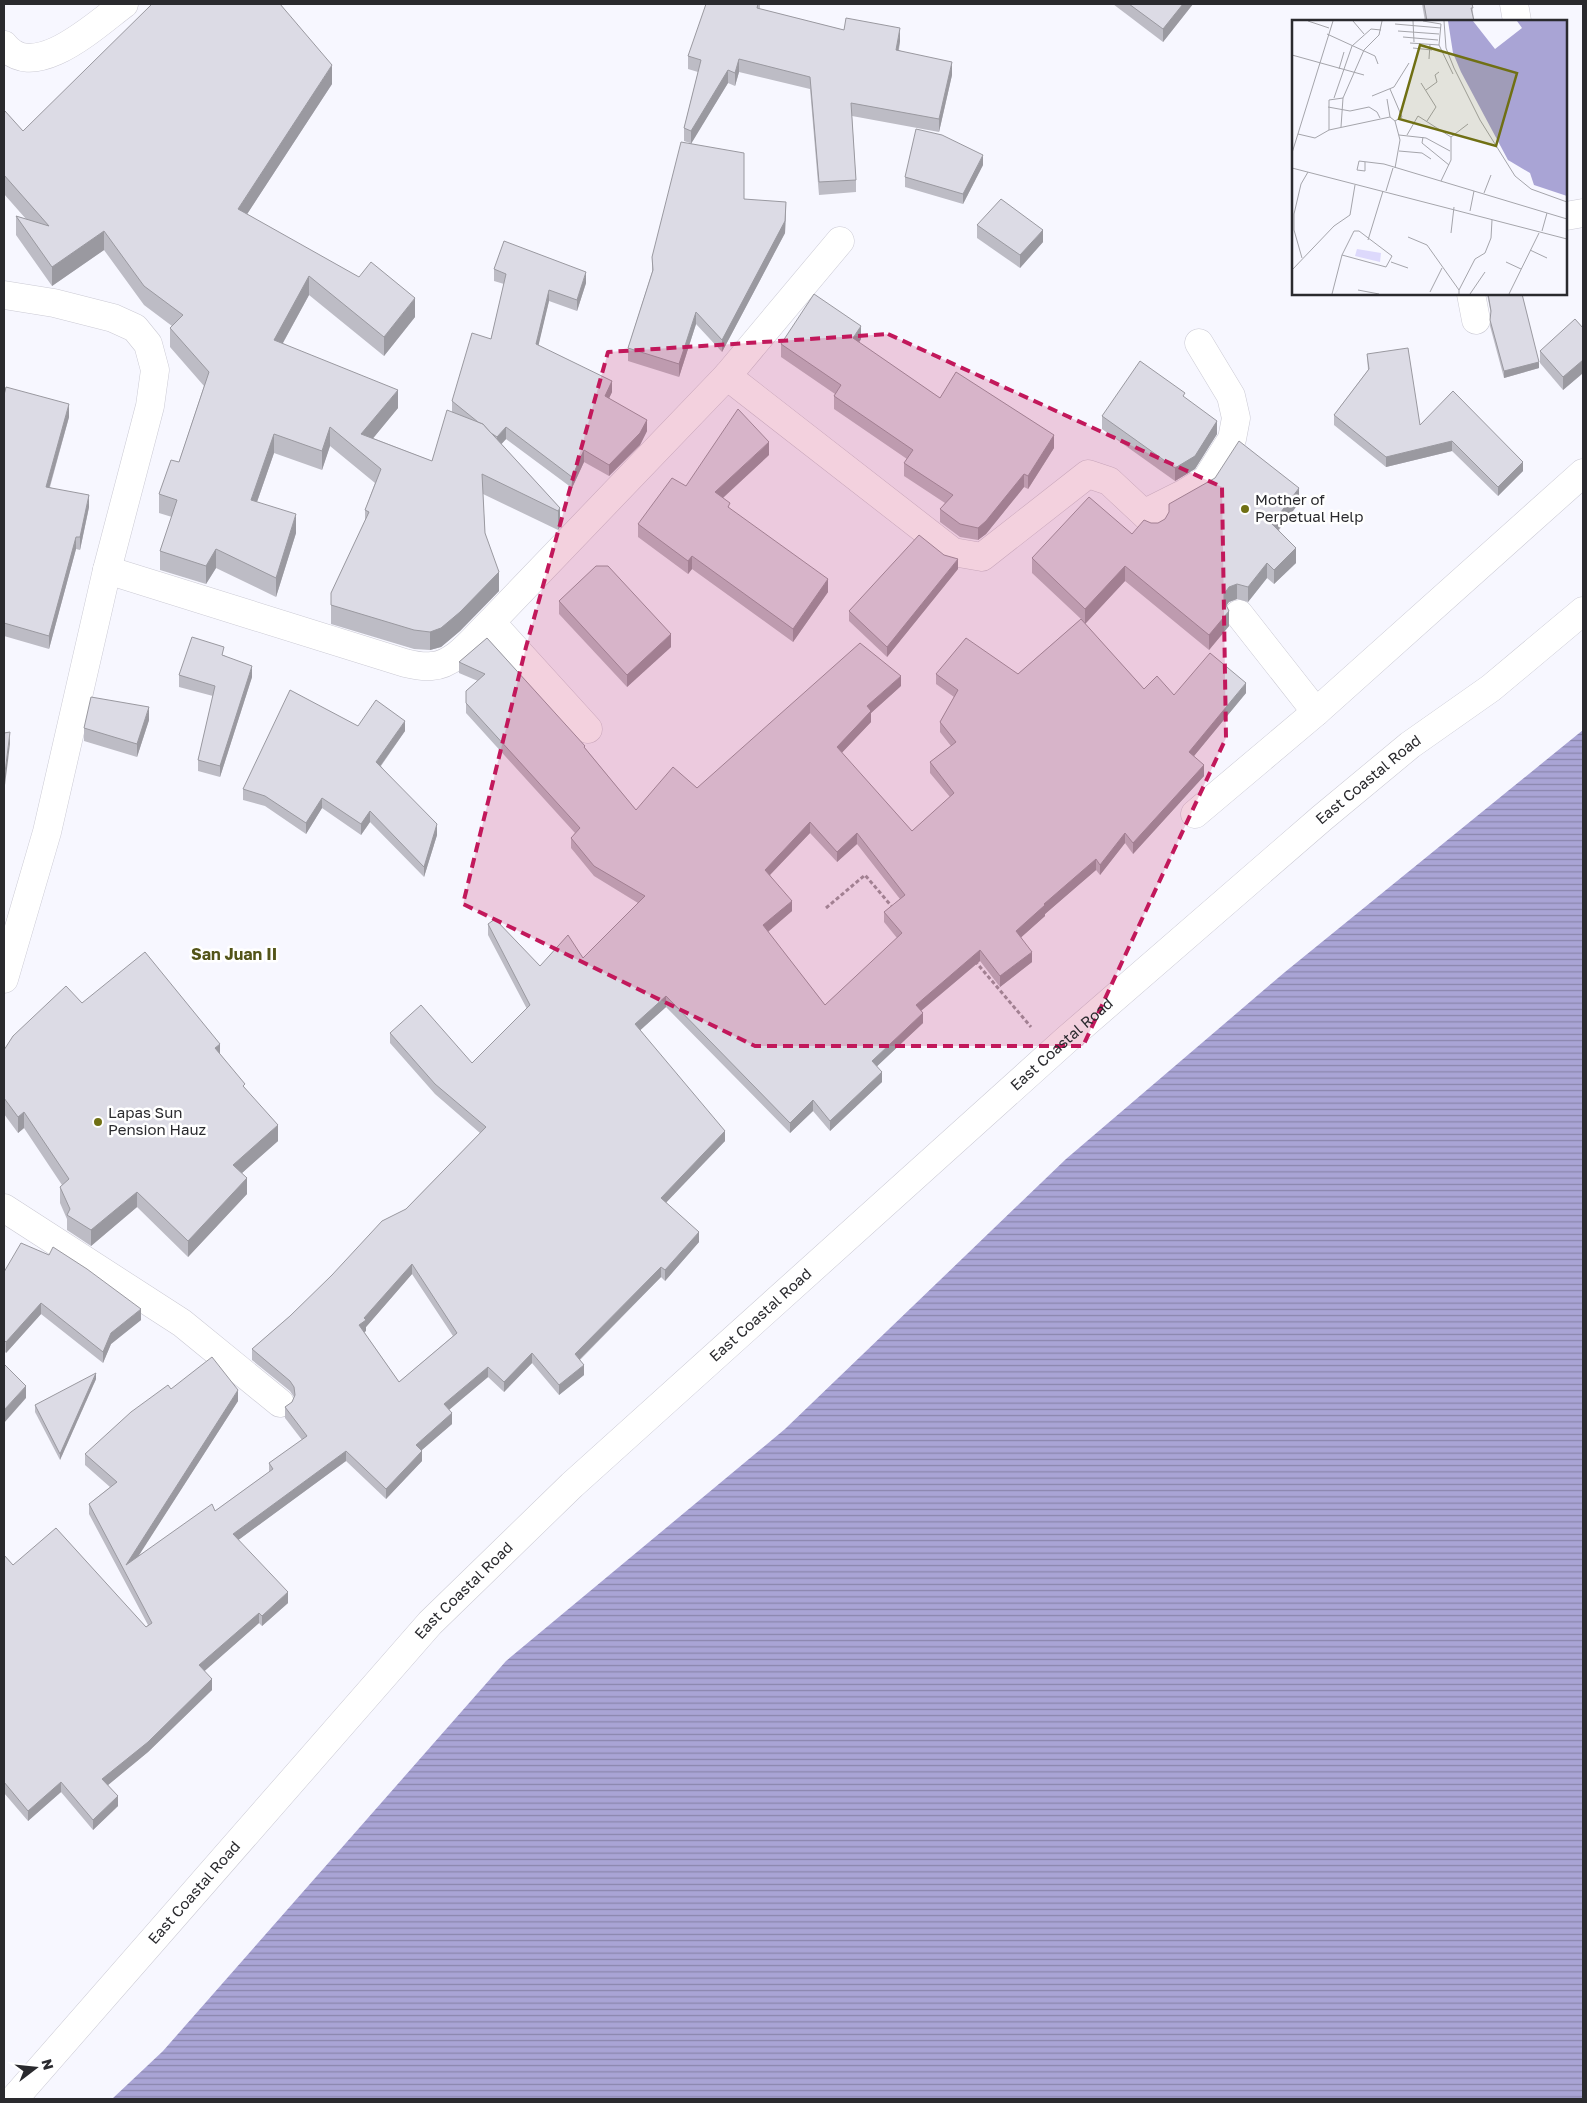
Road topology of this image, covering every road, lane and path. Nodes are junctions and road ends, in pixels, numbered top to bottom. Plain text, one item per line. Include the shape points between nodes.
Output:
1 (124, 4) edge
2 (1514, 4) edge
3 (1517, 20) edge
4 (4, 45) edge
5 (1583, 213) edge
6 (1567, 216) edge
7 (840, 241) dead end
8 (4, 295) edge
9 (1471, 295) edge
10 (1476, 320) dead end
11 (1199, 343) dead end
12 (727, 376) junction
13 (1583, 473) edge
14 (107, 570) junction
15 (1583, 611) edge
16 (1238, 614) dead end
17 (491, 622) junction
18 (1316, 712) junction
19 (588, 729) dead end
20 (1195, 814) dead end
21 (826, 908) dead end
22 (896, 912) edge
23 (969, 954) edge
24 (4, 979) edge
25 (1053, 1052) junction
26 (4, 1208) edge
27 (280, 1403) dead end
28 (14, 2099) edge

1 - 4 street via 49,56 26,58
2 - 3 street
5 - 6 street
7 - 12 street
8 - 14 street via 113,318 135,328 148,344 155,370 150,406
9 - 10 street
11 - 12 street via 1231,396 1236,418 1232,438 1206,480 1149,518 1110,481 1088,474 982,558 953,552
12 - 17 street
13 - 18 street
14 - 17 street via 421,666 443,664 455,657
14 - 24 street via 47,832
15 - 25 street, East Coastal Road via 1491,688 1410,745 1322,818
16 - 18 street
17 - 19 street
18 - 20 street
21 - 22 path via 865,875
23 - 25 path
25 - 28 street, East Coastal Road via 572,1484 430,1623
26 - 27 street via 182,1323

